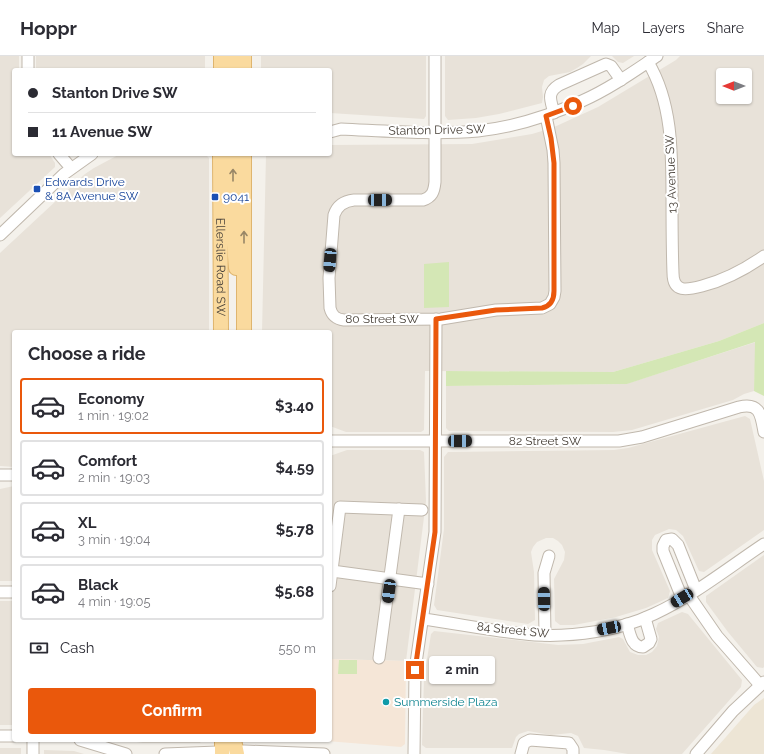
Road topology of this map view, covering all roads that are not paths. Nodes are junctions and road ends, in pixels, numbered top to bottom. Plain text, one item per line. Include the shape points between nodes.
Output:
1 (28, 56) edge
2 (221, 56) edge
3 (232, 56) edge
4 (244, 56) edge
5 (435, 56) edge
6 (653, 59) edge
7 (28, 68) edge
8 (221, 68) edge
9 (232, 68) edge
10 (244, 68) edge
11 (621, 80) junction
12 (550, 114) junction
13 (332, 127) edge
14 (341, 129) junction
15 (332, 131) edge
16 (435, 132) junction
17 (61, 156) edge
18 (89, 156) edge
19 (220, 156) edge
20 (233, 156) edge
21 (244, 156) edge
22 (70, 168) junction
23 (0, 235) edge
24 (764, 256) edge
25 (244, 312) junction
26 (436, 319) junction
27 (221, 330) edge
28 (244, 330) edge
29 (764, 432) edge
30 (332, 441) edge
31 (436, 441) junction
32 (0, 475) edge
33 (12, 475) edge
34 (399, 508) junction
35 (422, 510) dead end
36 (333, 534) edge
37 (764, 544) edge
38 (549, 556) dead end
39 (332, 571) joint
40 (391, 578) junction
41 (428, 584) junction
42 (0, 592) edge
43 (12, 592) edge
44 (689, 594) junction
45 (645, 618) junction
46 (423, 619) junction
47 (627, 624) junction
48 (545, 635) junction
49 (379, 658) dead end
50 (762, 684) edge
51 (0, 736) edge
52 (12, 736) edge
53 (33, 742) edge
54 (87, 742) edge
55 (233, 749) edge
56 (33, 754) edge
57 (126, 754) edge
58 (164, 754) edge
59 (324, 754) edge
60 (414, 754) edge
61 (521, 754) edge
62 (573, 754) edge
63 (696, 754) edge

1 - 7 street
2 - 8 main road
3 - 9 main road
4 - 10 main road
5 - 16 street
6 - 11 street, Stanton Drive SW
6 - 24 street, 13 Avenue SW via 670,128 673,278 676,285 688,290 721,281
11 - 12 street, Stanton Drive SW via 583,101
11 - 12 street via 611,66 606,64 559,85 550,94
12 - 16 street, Stanton Drive SW via 480,131
12 - 26 street, 80 Street SW via 554,163 554,297 550,304 542,308 496,310
13 - 14 street, Stanton Drive SW
14 - 15 street, Stanton Drive SW
14 - 16 street, Stanton Drive SW
16 - 26 street, 80 Street SW via 435,188 431,196 418,201 354,200 340,205 334,215 329,278 330,308 333,316 339,320
17 - 22 street
18 - 22 street
19 - 27 main road, Ellerslie Road SW
25 -> 20 main road via 236,271 233,232
25 -> 21 main road, Ellerslie Road SW
22 - 23 street
25 - 28 main road, Ellerslie Road SW
26 - 31 street
29 - 31 street, 82 Street SW via 760,414 754,407 747,406 642,437 619,441
30 - 31 street, 82 Street SW
31 - 41 street via 435,532
32 - 33 street
34 - 35 street
34 - 36 street via 340,507
34 - 40 street
36 - 39 street
37 - 44 street, 84 Street SW
38 - 48 street via 544,573
39 - 40 street
40 - 41 street
40 - 49 street
41 - 46 street
42 - 43 street
44 - 45 street, 84 Street SW
44 - 50 street via 717,636
45 - 47 street, 84 Street SW
45 - 47 street via 651,639 643,647 633,643
46 - 48 street, 84 Street SW
46 - 60 street via 415,670
47 - 48 street, 84 Street SW via 586,632
50 - 63 street via 733,711
51 - 52 street
53 - 56 street
54 - 57 street
55 - 58 street
55 - 59 street
61 - 62 street via 524,743 530,740 569,743

